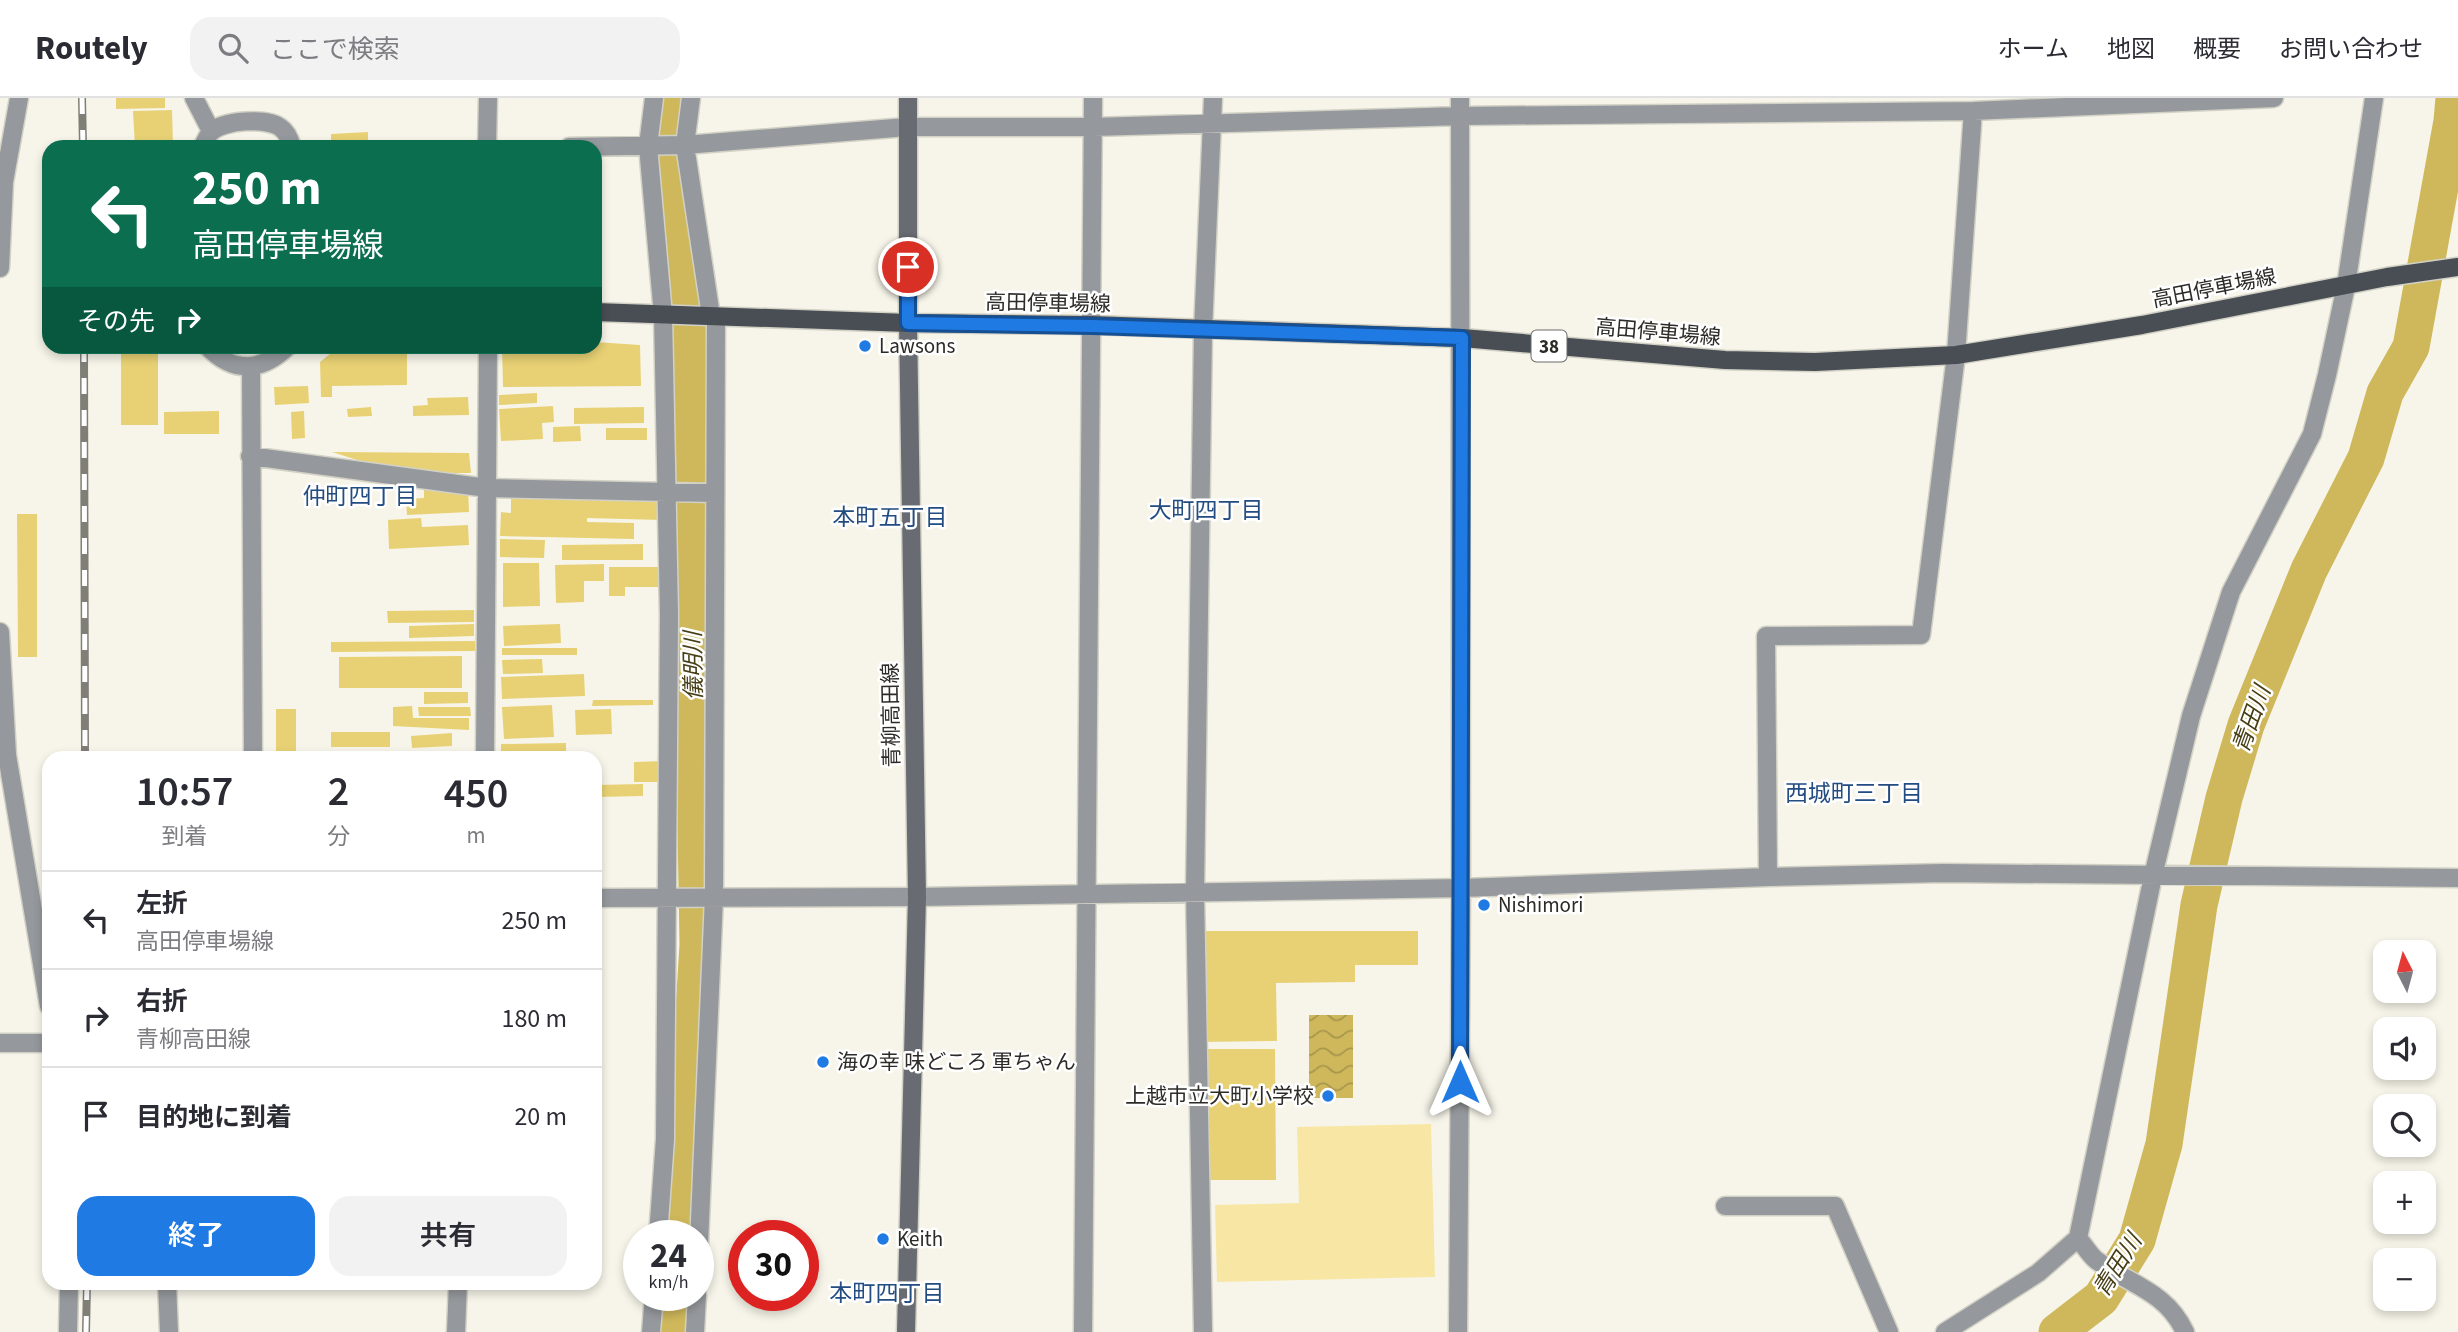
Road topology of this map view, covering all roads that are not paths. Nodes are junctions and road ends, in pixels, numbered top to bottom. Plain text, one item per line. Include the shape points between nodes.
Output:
1 (19, 98) edge
2 (194, 98) edge
3 (488, 98) edge
4 (654, 98) edge
5 (691, 98) edge
6 (908, 98) edge
7 (1093, 98) edge
8 (1213, 98) edge
9 (2274, 98) edge
10 (2374, 98) edge
11 (1460, 107) edge
12 (1973, 111) junction
13 (1212, 124) junction
14 (907, 127) junction
15 (1093, 127) junction
16 (207, 139) edge
17 (290, 140) edge
18 (487, 140) edge
19 (685, 145) junction
20 (648, 146) junction
21 (602, 147) edge
22 (2458, 267) edge
23 (0, 268) edge
24 (2346, 286) junction
25 (602, 312) edge
26 (669, 315) junction
27 (710, 316) junction
28 (908, 323) junction
29 (1092, 326) junction
30 (1203, 331) junction
31 (1462, 338) junction
32 (215, 354) edge
33 (280, 354) edge
34 (488, 354) edge
35 (1956, 355) junction
36 (251, 366) junction
37 (250, 456) junction
38 (487, 488) junction
39 (668, 493) junction
40 (709, 494) junction
41 (0, 632) edge
42 (253, 751) edge
43 (485, 751) edge
44 (1768, 877) junction
45 (2161, 877) junction
46 (2458, 878) edge
47 (1461, 888) junction
48 (1195, 892) junction
49 (1087, 893) junction
50 (714, 897) junction
51 (602, 898) edge
52 (673, 898) junction
53 (917, 898) junction
54 (42, 964) edge
55 (0, 1043) edge
56 (42, 1043) edge
57 (1725, 1206) dead end
58 (659, 1220) edge
59 (700, 1220) edge
60 (2078, 1238) junction
61 (69, 1290) edge
62 (167, 1290) edge
63 (457, 1290) edge
64 (653, 1311) edge
65 (696, 1311) edge
66 (68, 1332) edge
67 (169, 1332) edge
68 (456, 1332) edge
69 (651, 1332) edge
70 (695, 1332) edge
71 (906, 1332) edge
72 (1083, 1332) edge
73 (1203, 1332) edge
74 (1458, 1332) edge
75 (1889, 1332) edge
76 (1945, 1332) edge
77 (2185, 1332) edge

1 - 23 street via 4,182
2 - 16 street
3 - 18 street
4 - 20 street
5 - 19 street
6 - 14 main road, 青柳高田線
7 - 15 street
8 - 13 street
9 - 12 street
10 - 24 street
11 - 12 street
11 - 13 street
11 - 31 street
12 - 35 street
13 - 15 street
13 - 30 street
14 - 15 street
14 - 19 street
14 - 28 main road, 青柳高田線
15 - 29 street
16 - 17 street via 239,121 271,123 282,128
19 - 20 street
19 - 27 street
20 - 21 street
20 - 26 street
22 - 24 main road, 高田停車場線 / 38
24 - 35 main road, 高田停車場線 / 38
24 - 45 street via 2312,434 2231,592 2191,716
25 - 26 main road, 高田停車場線 / 38
26 - 27 main road, 高田停車場線 / 38
26 - 39 street
27 - 28 main road, 高田停車場線 / 38
27 - 40 street
28 - 29 main road, 高田停車場線 / 38
28 - 53 main road, 青柳高田線
29 - 30 main road, 高田停車場線 / 38
29 - 49 street
30 - 31 main road, 高田停車場線 / 38
30 - 48 street
31 - 35 main road, 高田停車場線 / 38 via 1725,360 1815,362
31 - 47 street
32 - 36 street via 237,366
33 - 36 street
34 - 38 street
35 - 44 street via 1921,635 1766,636
36 - 37 street
37 - 38 street
37 - 42 street
38 - 39 street
38 - 43 street
39 - 40 street
39 - 52 street
40 - 50 street
41 - 54 street via 7,755
44 - 45 street via 1942,873
44 - 47 street
45 - 46 street
45 - 60 street
47 - 48 street
47 - 74 street
48 - 49 street
48 - 73 street
49 - 53 street
49 - 72 street
50 - 52 street
50 - 53 street
50 - 59 street
51 - 52 street
52 - 58 street
53 - 71 main road, 青柳高田線
55 - 56 street
57 - 75 street via 1835,1206
60 - 76 street via 2038,1273
60 - 77 street via 2095,1259 2169,1306
61 - 66 street
62 - 67 street
63 - 68 street
64 - 69 street
65 - 70 street

